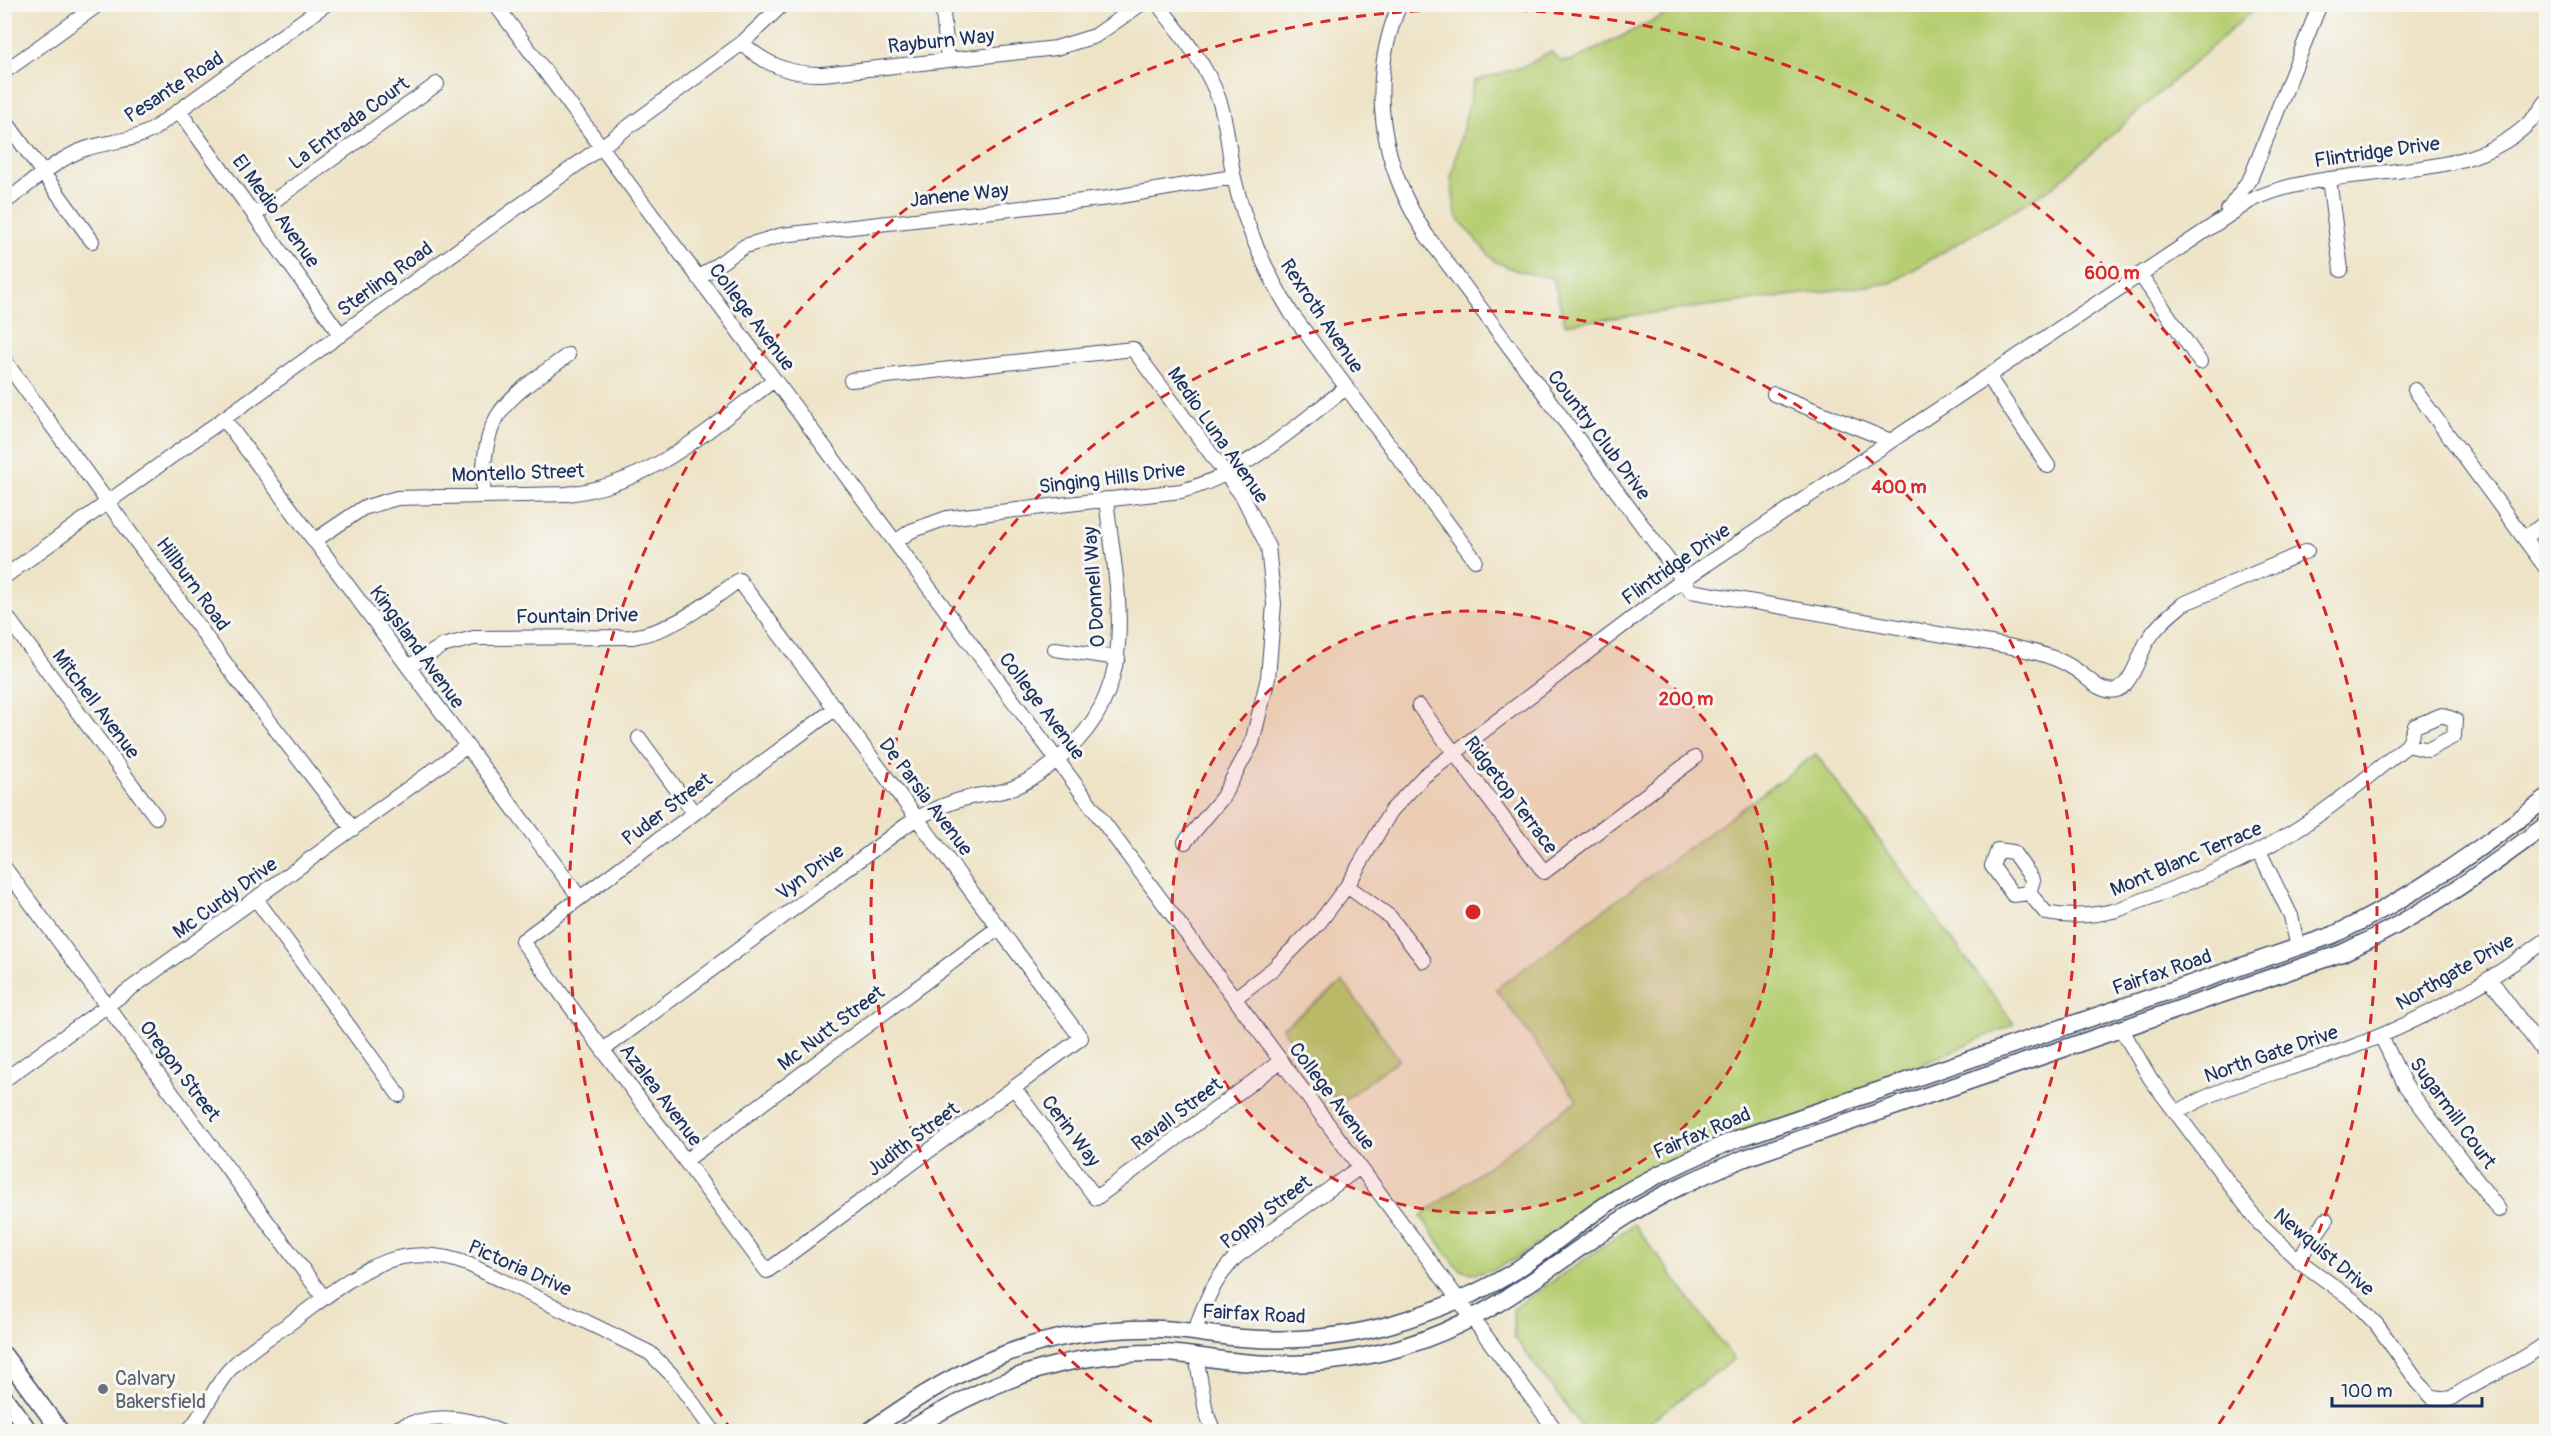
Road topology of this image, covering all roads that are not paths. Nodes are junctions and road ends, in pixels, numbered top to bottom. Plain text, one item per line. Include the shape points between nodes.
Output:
1 (99, 4) edge
2 (326, 4) edge
3 (495, 4) edge
4 (783, 4) edge
5 (942, 4) edge
6 (1141, 4) edge
7 (1158, 4) edge
8 (1400, 4) edge
9 (2320, 4) edge
10 (742, 43) junction
11 (948, 60) junction
12 (4, 72) edge
13 (437, 84) dead end
14 (2547, 102) edge
15 (179, 111) junction
16 (4, 119) edge
17 (601, 147) junction
18 (44, 174) junction
19 (1233, 177) junction
20 (2329, 179) junction
21 (4, 203) edge
22 (254, 215) junction
23 (2204, 231) junction
24 (92, 241) dead end
25 (2341, 270) dead end
26 (2140, 274) junction
27 (698, 278) junction
28 (341, 335) junction
29 (568, 355) dead end
30 (4, 360) edge
31 (2200, 362) dead end
32 (1988, 376) junction
33 (774, 380) junction
34 (851, 380) dead end
35 (1346, 388) junction
36 (2415, 390) dead end
37 (1774, 394) dead end
38 (224, 419) junction
39 (1891, 441) junction
40 (2048, 466) dead end
41 (1227, 475) junction
42 (483, 495) junction
43 (1106, 499) junction
44 (110, 501) junction
45 (2547, 522) edge
46 (2525, 538) junction
47 (314, 541) junction
48 (895, 542) junction
49 (2307, 551) dead end
50 (1475, 560) dead end
51 (2547, 568) edge
52 (4, 577) edge
53 (739, 580) joint
54 (1683, 580) junction
55 (4, 613) edge
56 (1055, 649) dead end
57 (1118, 658) junction
58 (408, 667) junction
59 (1419, 706) dead end
60 (836, 708) junction
61 (639, 738) dead end
62 (2408, 745) dead end
63 (467, 746) junction
64 (1454, 753) junction
65 (1695, 758) dead end
66 (1058, 760) junction
67 (2547, 800) edge
68 (694, 813) junction
69 (156, 817) dead end
70 (918, 818) junction
71 (2547, 825) edge
72 (353, 829) junction
73 (1185, 842) dead end
74 (2259, 851) junction
75 (4, 867) edge
76 (1347, 886) junction
77 (2029, 893) dead end
78 (580, 898) junction
79 (256, 899) junction
80 (999, 927) junction
81 (2547, 939) edge
82 (522, 941) joint
83 (2298, 948) junction
84 (1424, 962) dead end
85 (2210, 978) junction
86 (2490, 979) junction
87 (1235, 998) junction
88 (2202, 1002) junction
89 (108, 1006) junction
90 (2080, 1022) junction
91 (2122, 1030) junction
92 (2381, 1036) junction
93 (1081, 1038) joint
94 (603, 1050) junction
95 (2547, 1055) edge
96 (1281, 1060) junction
97 (2026, 1062) junction
98 (4, 1080) edge
99 (1014, 1088) junction
100 (399, 1095) dead end
101 (2176, 1113) junction
102 (686, 1161) junction
103 (1360, 1167) junction
104 (1096, 1198) joint
105 (2499, 1210) dead end
106 (2326, 1220) dead end
107 (2298, 1260) junction
108 (768, 1271) joint
109 (324, 1298) junction
110 (1457, 1299) junction
111 (1472, 1319) junction
112 (1195, 1332) junction
113 (2547, 1343) edge
114 (4, 1355) edge
115 (1196, 1356) junction
116 (4, 1397) edge
117 (15, 1411) junction
118 (877, 1429) edge
119 (1553, 1430) edge
120 (30, 1431) edge
121 (43, 1431) edge
122 (61, 1431) edge
123 (187, 1431) edge
124 (389, 1431) edge
125 (501, 1431) edge
126 (714, 1431) edge
127 (906, 1431) edge
128 (1214, 1431) edge

1 - 12 street
2 - 15 street, Pesante Road
3 - 17 street, College Avenue
4 - 10 street, Sterling Road
5 - 11 street
6 - 11 street, Rayburn Way via 1111,27 1074,44
7 - 19 street, Rexroth Avenue via 1213,83 1224,117
8 - 54 street, Country Club Drive via 1383,62 1381,107 1386,147 1402,193 1427,236
9 - 23 street, Flintridge Drive via 2252,177 2230,208
10 - 11 street, Rayburn Way via 778,68 810,75
10 - 17 street, Sterling Road
13 - 22 street, La Entrada Court
14 - 20 street, Flintridge Drive via 2515,137 2483,155
15 - 18 street, Pesante Road via 139,137 84,150
15 - 22 street, El Medio Avenue
16 - 18 street
17 - 27 street, College Avenue
17 - 28 street, Sterling Road
18 - 21 street, Pesante Road
18 - 24 street
19 - 27 street, Janene Way via 1109,198 782,235 745,246
19 - 35 street, Rexroth Avenue via 1251,235 1274,285
20 - 23 street, Flintridge Drive via 2269,191
20 - 25 street
22 - 28 street, El Medio Avenue
23 - 26 street, Flintridge Drive
26 - 31 street
26 - 32 street, Flintridge Drive
27 - 33 street, College Avenue
28 - 38 street, Sterling Road
29 - 42 street via 520,391 499,413 483,456
30 - 44 street, Hillburn Road
32 - 39 street, Flintridge Drive
32 - 40 street
33 - 42 street, Montello Street via 668,459 628,480 588,492
33 - 48 street, College Avenue
34 - 41 street, Medio Luna Avenue via 1133,349
35 - 41 street, Singing Hills Drive
35 - 50 street, Rexroth Avenue
36 - 46 street
37 - 39 street
38 - 44 street, Sterling Road
38 - 47 street, Kingsland Avenue
39 - 54 street, Flintridge Drive
41 - 43 street, Singing Hills Drive via 1181,491
41 - 73 street, Medio Luna Avenue via 1243,497 1268,547 1274,604 1268,678 1252,743 1222,798
42 - 47 street, Montello Street via 415,496 380,502 347,517
43 - 48 street, Singing Hills Drive via 947,518 920,527
43 - 57 street, O Donnell Way via 1120,626
44 - 52 street, Sterling Road
44 - 72 street, Hillburn Road via 237,678
45 - 46 street
46 - 51 street
47 - 58 street, Kingsland Avenue
48 - 66 street, College Avenue
49 - 54 street, Country Club Drive via 2183,604 2156,628 2130,678 2119,688 2105,689 2055,658 2013,647 1691,591
53 - 58 street, Fountain Drive via 679,622 650,634 474,638 442,646
53 - 60 street, De Parsia Avenue
54 - 64 street, Flintridge Drive
55 - 69 street, Mitchell Avenue
56 - 57 street
57 - 66 street, O Donnell Way via 1098,713
58 - 63 street, Kingsland Avenue
59 - 64 street, Ridgetop Terrace
60 - 68 street, Puder Street
60 - 70 street, De Parsia Avenue
61 - 68 street
62 - 74 street, Mont Blanc Terrace via 2327,810
63 - 72 street, Mc Curdy Drive
63 - 78 street, Kingsland Avenue
64 - 65 street, Ridgetop Terrace via 1544,872
64 - 76 street, Flintridge Drive via 1424,776 1391,811
66 - 70 street, Vyn Drive via 1014,788 956,801
66 - 87 street, College Avenue
67 - 83 main road, Fairfax Road via 2442,876 2366,919
68 - 78 street, Puder Street
70 - 80 street, De Parsia Avenue
70 - 94 street, Vyn Drive
71 - 88 main road, Fairfax Road via 2454,893 2376,937 2306,967
72 - 79 street, Mc Curdy Drive
74 - 77 street, Mont Blanc Terrace via 2099,915 2046,913
74 - 83 street via 2291,916
75 - 89 street, Oregon Street
76 - 84 street via 1390,917
76 - 87 street, Flintridge Drive via 1298,947
78 - 82 street, Puder Street
79 - 89 street, Mc Curdy Drive
79 - 100 street
80 - 93 street, De Parsia Avenue
80 - 102 street, Mc Nutt Street
81 - 86 street, Northgate Drive
82 - 94 street, Azalea Avenue
83 - 85 main road, Fairfax Road
83 - 88 main road via 2296,955 2243,974
85 - 90 main road, Fairfax Road
85 - 91 main road via 2195,989 2141,1009 2127,1020
86 - 92 street, Northgate Drive
86 - 95 street
87 - 96 street, College Avenue
88 - 91 main road, Fairfax Road
89 - 98 street, Mc Curdy Drive
89 - 109 street, Oregon Street
90 - 97 main road via 2072,1030 2037,1042
90 - 110 main road, Fairfax Road via 1693,1157 1618,1197 1509,1274
91 - 97 main road, Fairfax Road
91 - 101 street, Newquist Drive
92 - 101 street, North Gate Drive via 2206,1095
92 - 105 street, Sugarmill Court via 2405,1085
93 - 99 street, Judith Street
94 - 102 street, Azalea Avenue
96 - 103 street, College Avenue
96 - 104 street, Ravall Street
97 - 111 main road, Fairfax Road via 1702,1176 1630,1214 1521,1291
99 - 104 street, Cerin Way
99 - 108 street, Judith Street
101 - 107 street, Newquist Drive via 2259,1223
102 - 108 street, Azalea Avenue
103 - 110 street, College Avenue
103 - 112 street, Poppy Street via 1226,1267 1208,1295
106 - 107 street
107 - 113 street, Newquist Drive via 2354,1301 2378,1325 2433,1397 2450,1399 2475,1381 2521,1362
109 - 123 street, Pictoria Drive via 230,1369
109 - 126 street, Pictoria Drive via 361,1272 394,1258 426,1254 457,1260 637,1344 673,1376
110 - 111 street, College Avenue
110 - 112 main road, Fairfax Road via 1389,1324 1333,1336 1268,1340
111 - 115 main road, Fairfax Road via 1398,1348 1339,1360 1271,1364
111 - 119 street, College Avenue
112 - 118 main road, Fairfax Road via 1106,1331 1017,1349 951,1377
114 - 122 main road
115 - 127 main road, Fairfax Road via 1120,1354 1026,1372 966,1396
115 - 128 street via 1206,1412
116 - 117 main road
117 - 120 main road
117 - 121 main road
124 - 125 street via 415,1421 450,1417

